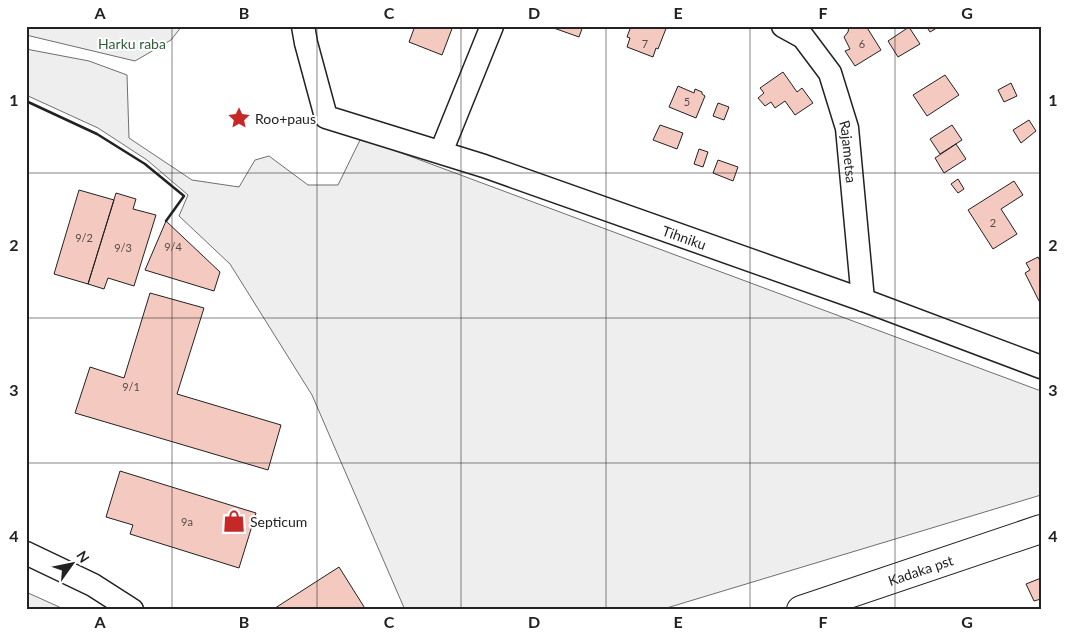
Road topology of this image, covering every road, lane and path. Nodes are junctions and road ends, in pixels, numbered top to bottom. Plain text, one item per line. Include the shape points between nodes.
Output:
1 (303, 26) edge
2 (492, 26) edge
3 (783, 26) edge
4 (441, 152) junction
5 (863, 300) junction
6 (1041, 367) edge
7 (1041, 529) edge
8 (26, 553) edge
9 (132, 610) edge
10 (802, 610) edge

1 - 4 street, Tihniku via 326,117
2 - 4 street
3 - 5 street, Rajametsa via 803,37 830,73 848,128
4 - 5 street, Tihniku
5 - 6 street, Tihniku
7 - 10 main road, Kadaka pst
8 - 9 street via 93,585

